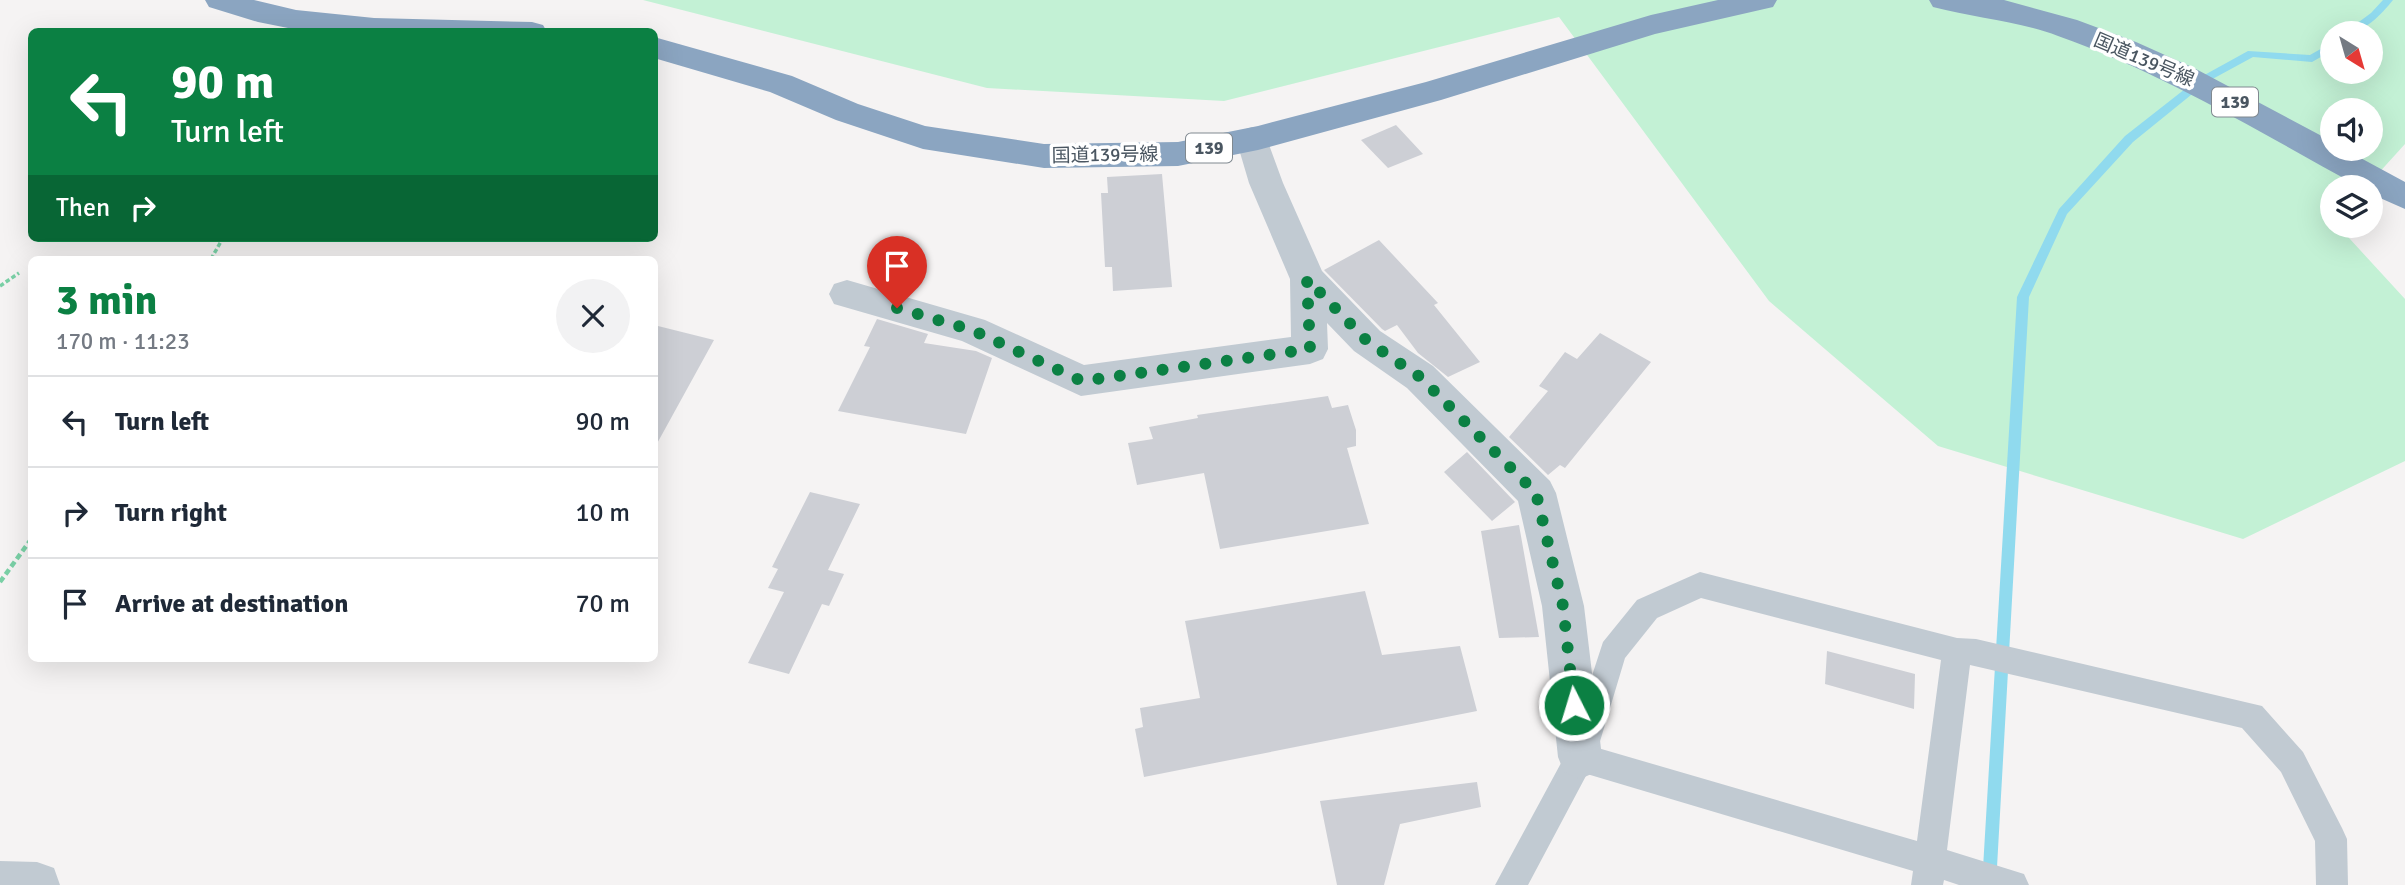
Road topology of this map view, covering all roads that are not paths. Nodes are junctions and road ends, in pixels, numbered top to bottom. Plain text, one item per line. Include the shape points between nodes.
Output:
1 (220, 0) edge
2 (1762, 0) edge
3 (1944, 0) edge
4 (1975, 2) edge
5 (424, 28) edge
6 (658, 48) edge
7 (1252, 139) junction
8 (2391, 189) edge
9 (1307, 279) junction
10 (847, 294) dead end
11 (1957, 651) junction
12 (1580, 757) junction
13 (1928, 873) edge
14 (0, 884) edge
15 (37, 885) edge
16 (1511, 885) edge
17 (2013, 885) edge
18 (2332, 885) edge

1 - 5 highway via 316,24
2 - 7 highway, 国道139号線 / 139 via 1651,25 1430,92
3 - 4 highway, 国道139号線 / 139
4 - 8 highway, 国道139号線 / 139 via 2087,36 2181,74
6 - 7 highway, 国道139号線 / 139 via 781,84 847,113 923,137 987,148 1044,156 1178,154
7 - 9 street
9 - 10 street via 1310,349 1082,381 972,330
9 - 12 street via 1367,341 1420,377 1536,493 1563,606
11 - 12 lane via 1700,585 1647,609 1613,651
11 - 13 lane
11 - 18 lane via 2251,716 2292,762 2331,839
12 - 13 lane
12 - 16 lane
13 - 17 lane
14 - 15 street

